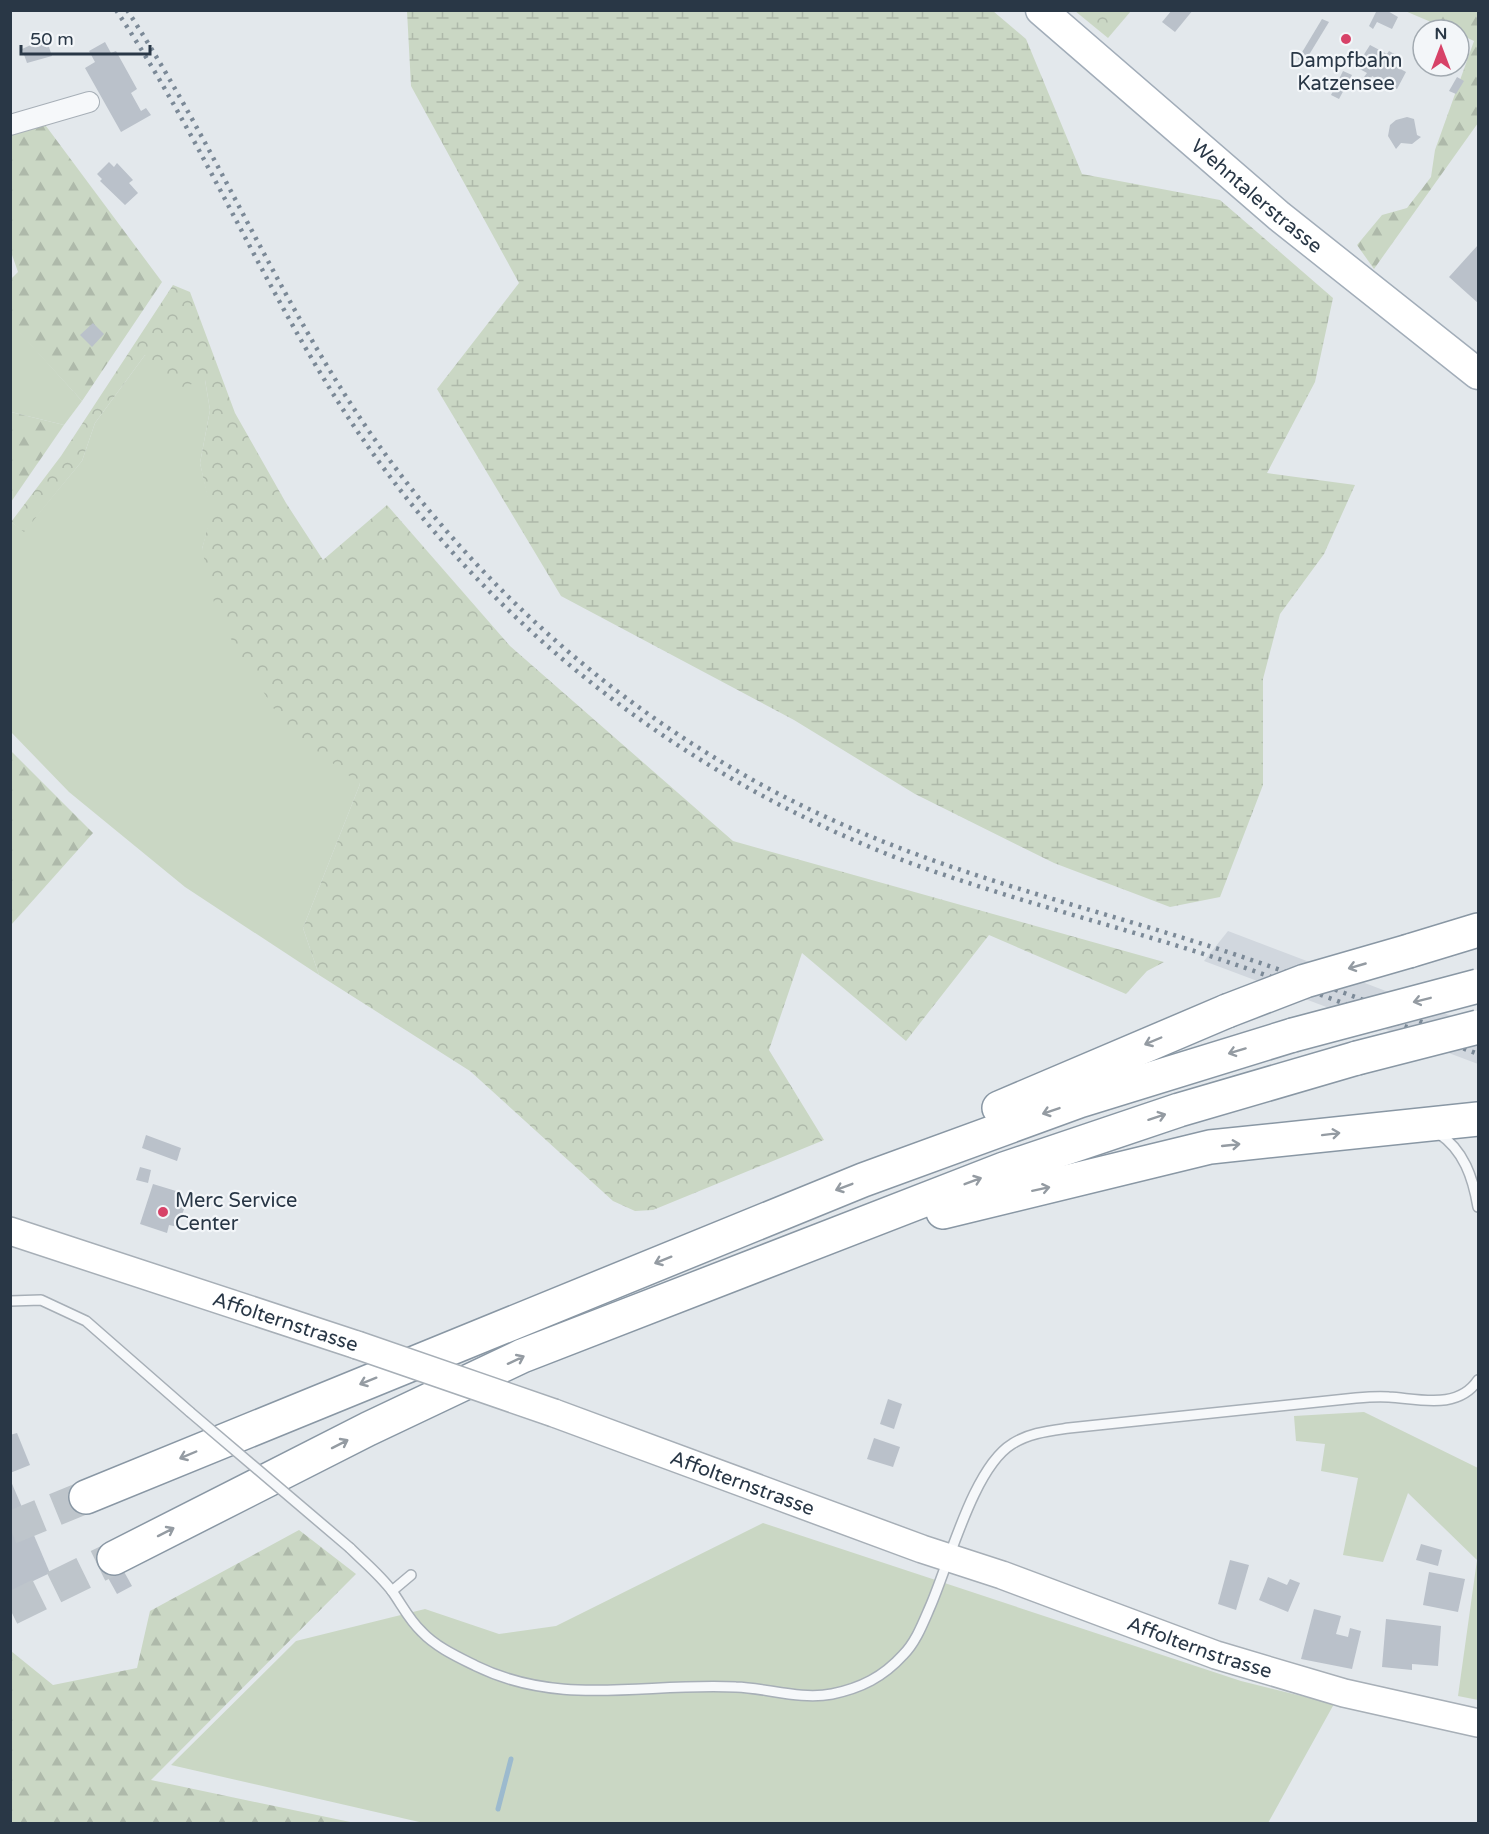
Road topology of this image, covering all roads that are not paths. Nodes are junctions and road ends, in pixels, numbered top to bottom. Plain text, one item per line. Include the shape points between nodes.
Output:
1 (1041, 10) edge
2 (89, 102) dead end
3 (10, 125) edge
4 (1479, 374) edge
5 (1479, 930) edge
6 (1479, 986) edge
7 (1479, 1027) edge
8 (1479, 1119) edge
9 (1421, 1124) junction
10 (898, 1166) junction
11 (1479, 1207) edge
12 (10, 1231) edge
13 (723, 1277) junction
14 (10, 1301) edge
15 (1479, 1380) edge
16 (86, 1497) tunnel mouth
17 (951, 1557) junction
18 (114, 1558) tunnel mouth
19 (411, 1575) dead end
20 (392, 1591) junction
21 (1479, 1723) edge

1 - 4 main road, Wehntalerstrasse via 1280,216
2 - 3 street
5 -> 10 highway, bridge via 1305,981 1227,1011 993,1110
6 -> 10 highway, bridge via 1293,1035 1079,1101
13 -> 7 highway, bridge via 1081,1142 1268,1083
8 - 9 highway
9 - 11 lane via 1456,1147
13 -> 9 highway via 788,1264 976,1203 1076,1182 1159,1158 1210,1147
10 -> 16 highway
12 - 17 street, Affolternstrasse, bridge via 554,1413
18 -> 13 highway via 522,1356
14 - 20 lane, bridge via 41,1300 86,1321 350,1548
15 - 17 lane via 1473,1389 1449,1401 1356,1398 1040,1432 1011,1444 991,1463 978,1483
17 - 20 lane via 922,1627 906,1653 884,1674 860,1687 830,1694 799,1695 735,1686 596,1693 534,1686 478,1668 449,1652 423,1634
17 - 21 street, Affolternstrasse via 1227,1659 1359,1697
19 - 20 lane

